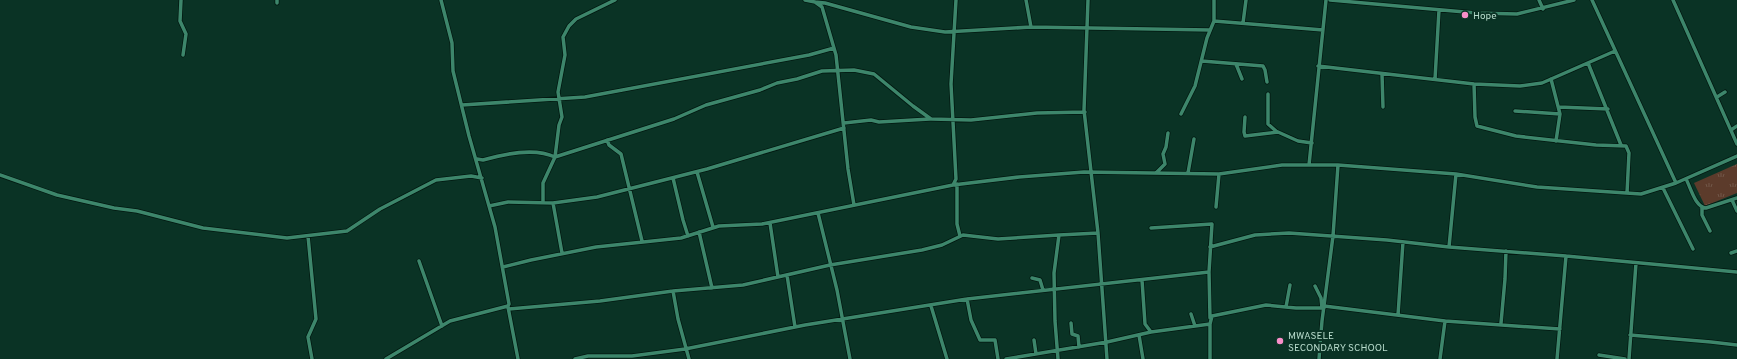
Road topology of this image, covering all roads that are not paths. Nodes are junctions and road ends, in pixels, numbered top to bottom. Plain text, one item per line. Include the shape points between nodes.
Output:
1 (181, 0) edge
2 (442, 0) edge
3 (614, 0) edge
4 (805, 0) edge
5 (956, 0) edge
6 (1026, 0) edge
7 (1088, 0) edge
8 (1214, 0) edge
9 (1246, 0) edge
10 (1326, 0) edge
11 (1330, 0) edge
12 (1539, 0) edge
13 (1574, 0) edge
14 (1592, 0) edge
15 (1673, 0) edge
16 (821, 1) edge
17 (1347, 1) edge
18 (815, 2) junction
19 (1543, 9) junction
20 (1439, 10) junction
21 (1214, 21) junction
22 (1243, 23) junction
23 (1031, 27) junction
24 (1086, 28) junction
25 (1210, 30) junction
26 (1322, 30) junction
27 (955, 33) junction
28 (834, 48) junction
29 (1615, 51) junction
30 (183, 55) dead end
31 (1202, 61) junction
32 (1588, 63) junction
33 (1236, 64) junction
34 (1318, 66) junction
35 (839, 70) junction
36 (1382, 74) junction
37 (1242, 79) dead end
38 (1434, 79) junction
39 (1551, 80) junction
40 (1267, 82) dead end
41 (1474, 84) junction
42 (1725, 92) dead end
43 (1268, 94) dead end
44 (1716, 97) junction
45 (558, 99) junction
46 (462, 105) junction
47 (1559, 107) junction
48 (1382, 108) dead end
49 (1608, 109) junction
50 (1515, 111) dead end
51 (1084, 112) junction
52 (1181, 114) dead end
53 (1560, 114) junction
54 (1245, 117) dead end
55 (930, 119) junction
56 (954, 120) junction
57 (844, 126) junction
58 (1737, 126) edge
59 (1731, 130) junction
60 (1277, 132) junction
61 (1168, 133) dead end
62 (1194, 139) dead end
63 (607, 140) junction
64 (1556, 140) junction
65 (1312, 143) junction
66 (1737, 144) edge
67 (1621, 145) junction
68 (1737, 156) edge
69 (555, 157) junction
70 (477, 160) junction
71 (1338, 164) junction
72 (1309, 165) junction
73 (697, 172) junction
74 (1091, 173) junction
75 (1156, 173) junction
76 (1188, 173) junction
77 (1219, 174) junction
78 (1456, 174) junction
79 (0, 176) edge
80 (482, 178) junction
81 (673, 178) junction
82 (956, 179) junction
83 (1686, 179) junction
84 (1676, 183) junction
85 (957, 184) junction
86 (1663, 188) junction
87 (630, 189) junction
88 (1627, 193) junction
89 (1737, 198) edge
90 (1732, 200) junction
91 (543, 203) junction
92 (553, 204) junction
93 (854, 205) junction
94 (489, 206) junction
95 (1216, 207) dead end
96 (1702, 207) junction
97 (1737, 211) edge
98 (818, 213) junction
99 (770, 223) junction
100 (713, 228) junction
101 (1151, 228) dead end
102 (1710, 231) dead end
103 (699, 232) junction
104 (1098, 233) junction
105 (1059, 234) junction
106 (308, 236) junction
107 (688, 236) junction
108 (960, 236) junction
109 (1333, 236) junction
110 (642, 241) junction
111 (1403, 242) junction
112 (1210, 247) junction
113 (1449, 247) junction
114 (1693, 249) dead end
115 (1506, 251) junction
116 (1737, 251) edge
117 (562, 253) junction
118 (1731, 253) dead end
119 (1566, 256) junction
120 (419, 261) dead end
121 (1636, 262) junction
122 (830, 265) junction
123 (503, 267) junction
124 (1209, 272) junction
125 (1737, 272) edge
126 (787, 275) junction
127 (778, 277) junction
128 (1032, 278) dead end
129 (1142, 280) junction
130 (1101, 284) junction
131 (1290, 285) dead end
132 (1315, 286) dead end
133 (712, 288) junction
134 (1055, 289) junction
135 (1042, 290) junction
136 (673, 291) junction
137 (967, 299) junction
138 (932, 306) junction
139 (508, 307) junction
140 (1286, 307) junction
141 (1323, 307) junction
142 (1191, 314) dead end
143 (1398, 315) junction
144 (1210, 318) junction
145 (844, 319) junction
146 (1445, 321) junction
147 (1071, 323) dead end
148 (1501, 323) junction
149 (1210, 324) junction
150 (442, 326) junction
151 (1195, 326) junction
152 (795, 327) junction
153 (1560, 329) junction
154 (1151, 332) junction
155 (1139, 335) junction
156 (1630, 335) junction
157 (1034, 340) dead end
158 (1107, 342) junction
159 (1737, 345) edge
160 (1079, 347) junction
161 (686, 349) junction
162 (1057, 350) junction
163 (1036, 354) junction
164 (1599, 355) dead end
165 (312, 359) edge
166 (386, 359) edge
167 (518, 359) edge
168 (575, 359) edge
169 (688, 359) edge
170 (850, 359) edge
171 (947, 359) edge
172 (998, 359) edge
173 (1006, 359) edge
174 (1058, 359) edge
175 (1107, 359) edge
176 (1143, 359) edge
177 (1210, 359) edge
178 (1319, 359) edge
179 (1440, 359) edge
180 (1557, 359) edge
181 (1625, 359) edge
182 (1629, 359) edge

1 - 30 street via 180,21 186,34
2 - 46 street via 452,43 452,66
3 - 45 street via 604,7 591,10 569,26 563,41 565,55 558,81
4 - 18 street
5 - 27 street
6 - 23 street
7 - 24 street
8 - 21 street
9 - 22 street
10 - 26 street
11 - 17 street
12 - 19 street
13 - 19 street
14 - 29 street
15 - 44 street
16 - 18 street
16 - 27 street via 911,27
17 - 20 street
18 - 28 street via 822,7
19 - 20 street via 1517,14
20 - 38 street
21 - 22 street
21 - 25 street
22 - 26 street
23 - 24 street
23 - 27 street
24 - 25 street
24 - 51 street
25 - 31 street
26 - 34 street
27 - 56 street via 951,84
28 - 35 street
28 - 45 street via 809,56 626,90
29 - 32 street
29 - 84 street
31 - 33 street
31 - 52 street via 1195,86
32 - 39 street
32 - 49 street
33 - 37 street
33 - 40 street via 1263,66
34 - 36 street
34 - 65 street
35 - 55 street via 857,70 876,75
35 - 57 street
35 - 63 street via 822,71 777,83
36 - 38 street
36 - 48 street
38 - 41 street
39 - 41 street via 1532,85
39 - 47 street
41 - 64 street via 1477,126 1516,136
42 - 44 street
43 - 60 street via 1268,124
44 - 59 street
45 - 46 street
45 - 69 street via 562,117
46 - 70 street
47 - 49 street
47 - 53 street
49 - 67 street
50 - 53 street
51 - 56 street
51 - 74 street
53 - 64 street
54 - 60 street via 1244,136
55 - 56 street
55 - 57 street via 879,122 871,120
56 - 82 street
57 - 73 street
57 - 93 street
58 - 59 street
59 - 66 street
60 - 65 street via 1298,141
61 - 75 street via 1164,152 1165,164
62 - 76 street
63 - 69 street
63 - 87 street via 609,145 621,154
64 - 67 street
65 - 72 street
67 - 88 street via 1626,146 1629,153
68 - 83 street
69 - 70 street via 542,153 522,153
69 - 91 street via 542,183
70 - 80 street
71 - 72 street
71 - 78 street
71 - 109 street
72 - 77 street via 1282,165
73 - 81 street
73 - 100 street
74 - 75 street
74 - 85 street
74 - 104 street
75 - 76 street
76 - 77 street
77 - 95 street
78 - 88 street via 1537,187
78 - 113 street
79 - 106 street via 63,197 137,211 203,228 267,237
80 - 94 street
80 - 106 street via 471,176 436,180 380,209 352,228 339,233
81 - 87 street
81 - 107 street
82 - 85 street
82 - 85 street
83 - 84 street
83 - 96 street
84 - 86 street
85 - 93 street
85 - 108 street via 956,224
86 - 88 street via 1647,193
86 - 114 street
87 - 92 street
87 - 110 street
89 - 90 street
90 - 96 street
90 - 97 street
91 - 92 street
91 - 94 street via 504,203
92 - 117 street
93 - 98 street
94 - 123 street
96 - 102 street via 1702,215
98 - 99 street
98 - 122 street
99 - 100 street via 724,225
99 - 127 street
100 - 103 street
101 - 112 street via 1210,223
103 - 107 street
103 - 133 street
104 - 105 street
104 - 130 street
105 - 108 street via 998,239
105 - 134 street
106 - 165 street via 316,319 308,337
107 - 110 street
108 - 122 street via 942,245 922,250
109 - 111 street
109 - 112 street via 1272,233
109 - 141 street
110 - 117 street
111 - 113 street
111 - 143 street
112 - 124 street
113 - 115 street
115 - 119 street
115 - 148 street
116 - 118 street
117 - 123 street
119 - 121 street
119 - 153 street
120 - 150 street
121 - 125 street
121 - 156 street
122 - 126 street
122 - 145 street
123 - 139 street
124 - 129 street
124 - 144 street
126 - 127 street
126 - 152 street
127 - 133 street via 743,285
128 - 135 street via 1040,280
129 - 130 street
129 - 154 street via 1145,324
130 - 134 street
130 - 158 street
131 - 140 street
132 - 141 street
133 - 136 street
134 - 135 street
134 - 162 street
135 - 137 street
136 - 139 street via 600,302
136 - 161 street
137 - 138 street
137 - 172 street via 971,320 980,340 995,340
138 - 145 street
138 - 171 street
139 - 150 street via 457,319
139 - 167 street
140 - 141 street
140 - 144 street via 1261,305
141 - 143 street
141 - 178 street
142 - 151 street
143 - 146 street
144 - 149 street
145 - 152 street
145 - 170 street
146 - 148 street
146 - 179 street
147 - 160 street via 1072,334 1078,336
148 - 153 street
149 - 151 street
149 - 177 street
150 - 166 street
151 - 154 street
152 - 161 street
153 - 180 street
154 - 155 street
155 - 158 street
155 - 176 street
156 - 159 street
156 - 182 street
157 - 163 street
158 - 160 street
158 - 175 street
160 - 162 street
161 - 168 street via 632,356 588,356
161 - 169 street
162 - 163 street
162 - 174 street
163 - 173 street
164 - 181 street

